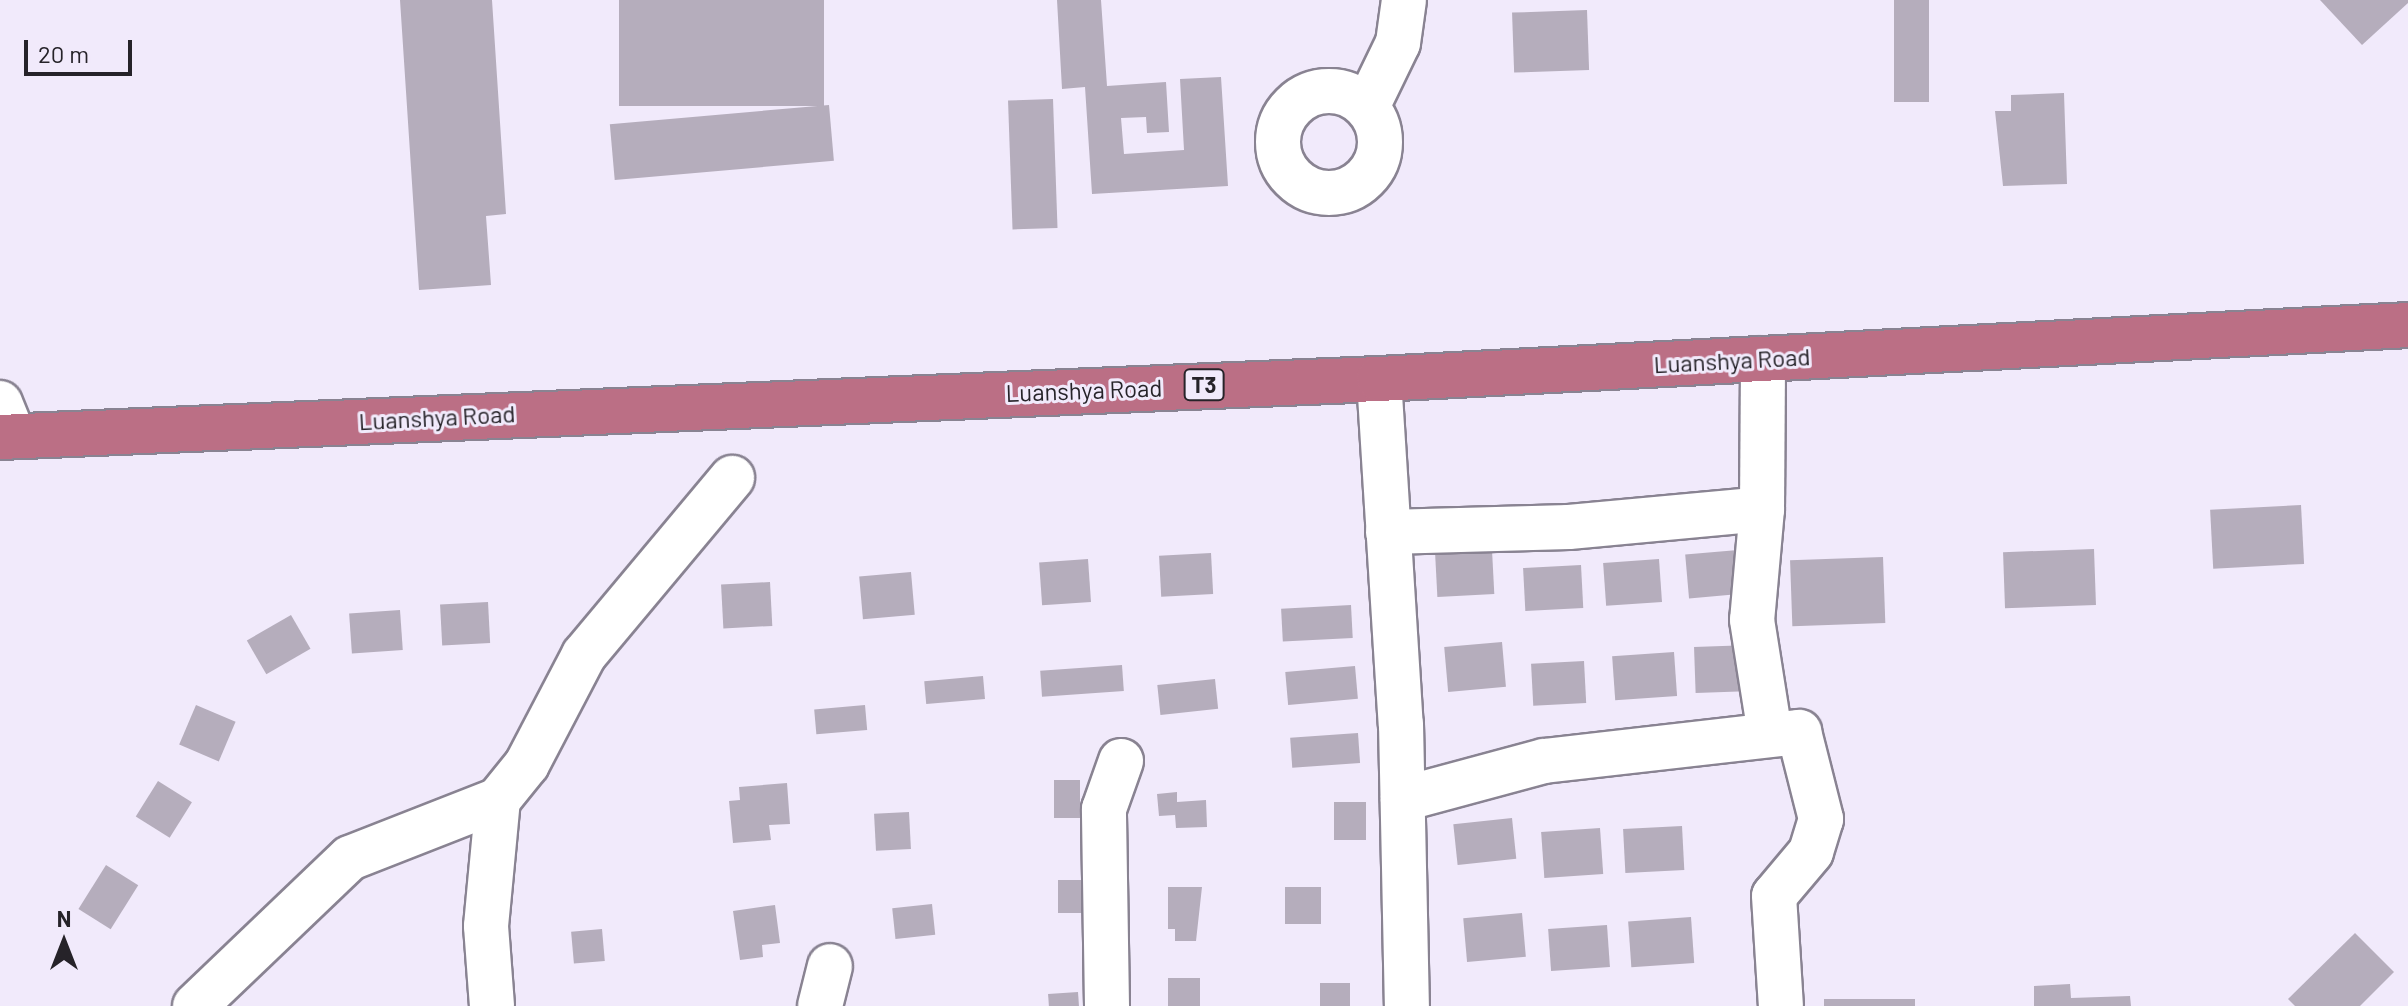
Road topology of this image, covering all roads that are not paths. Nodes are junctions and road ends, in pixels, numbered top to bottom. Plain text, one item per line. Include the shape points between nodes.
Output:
1 (1404, 0) edge
2 (1367, 107) dead end
3 (2408, 325) edge
4 (1763, 359) junction
5 (1379, 379) junction
6 (4, 425) edge
7 (732, 478) dead end
8 (1762, 509) junction
9 (1388, 532) junction
10 (1770, 734) junction
11 (1121, 761) dead end
12 (1403, 799) junction
13 (498, 800) junction
14 (195, 1006) edge
15 (492, 1006) edge
16 (1107, 1006) edge
17 (1407, 1006) edge
18 (1781, 1006) edge

1 - 2 street via 1398,43
3 - 4 highway, Luanshya Road / T3
4 - 5 highway, Luanshya Road / T3
4 - 8 street
5 - 6 highway, Luanshya Road / T3
5 - 9 street
7 - 13 street via 584,655 527,764
8 - 9 street via 1569,527
8 - 10 street via 1752,620
9 - 12 street
10 - 12 street via 1544,761
10 - 18 street via 1799,732 1821,819 1811,852 1774,896
11 - 16 street via 1104,809
12 - 17 street
13 - 14 street via 350,858
13 - 15 street via 486,926

